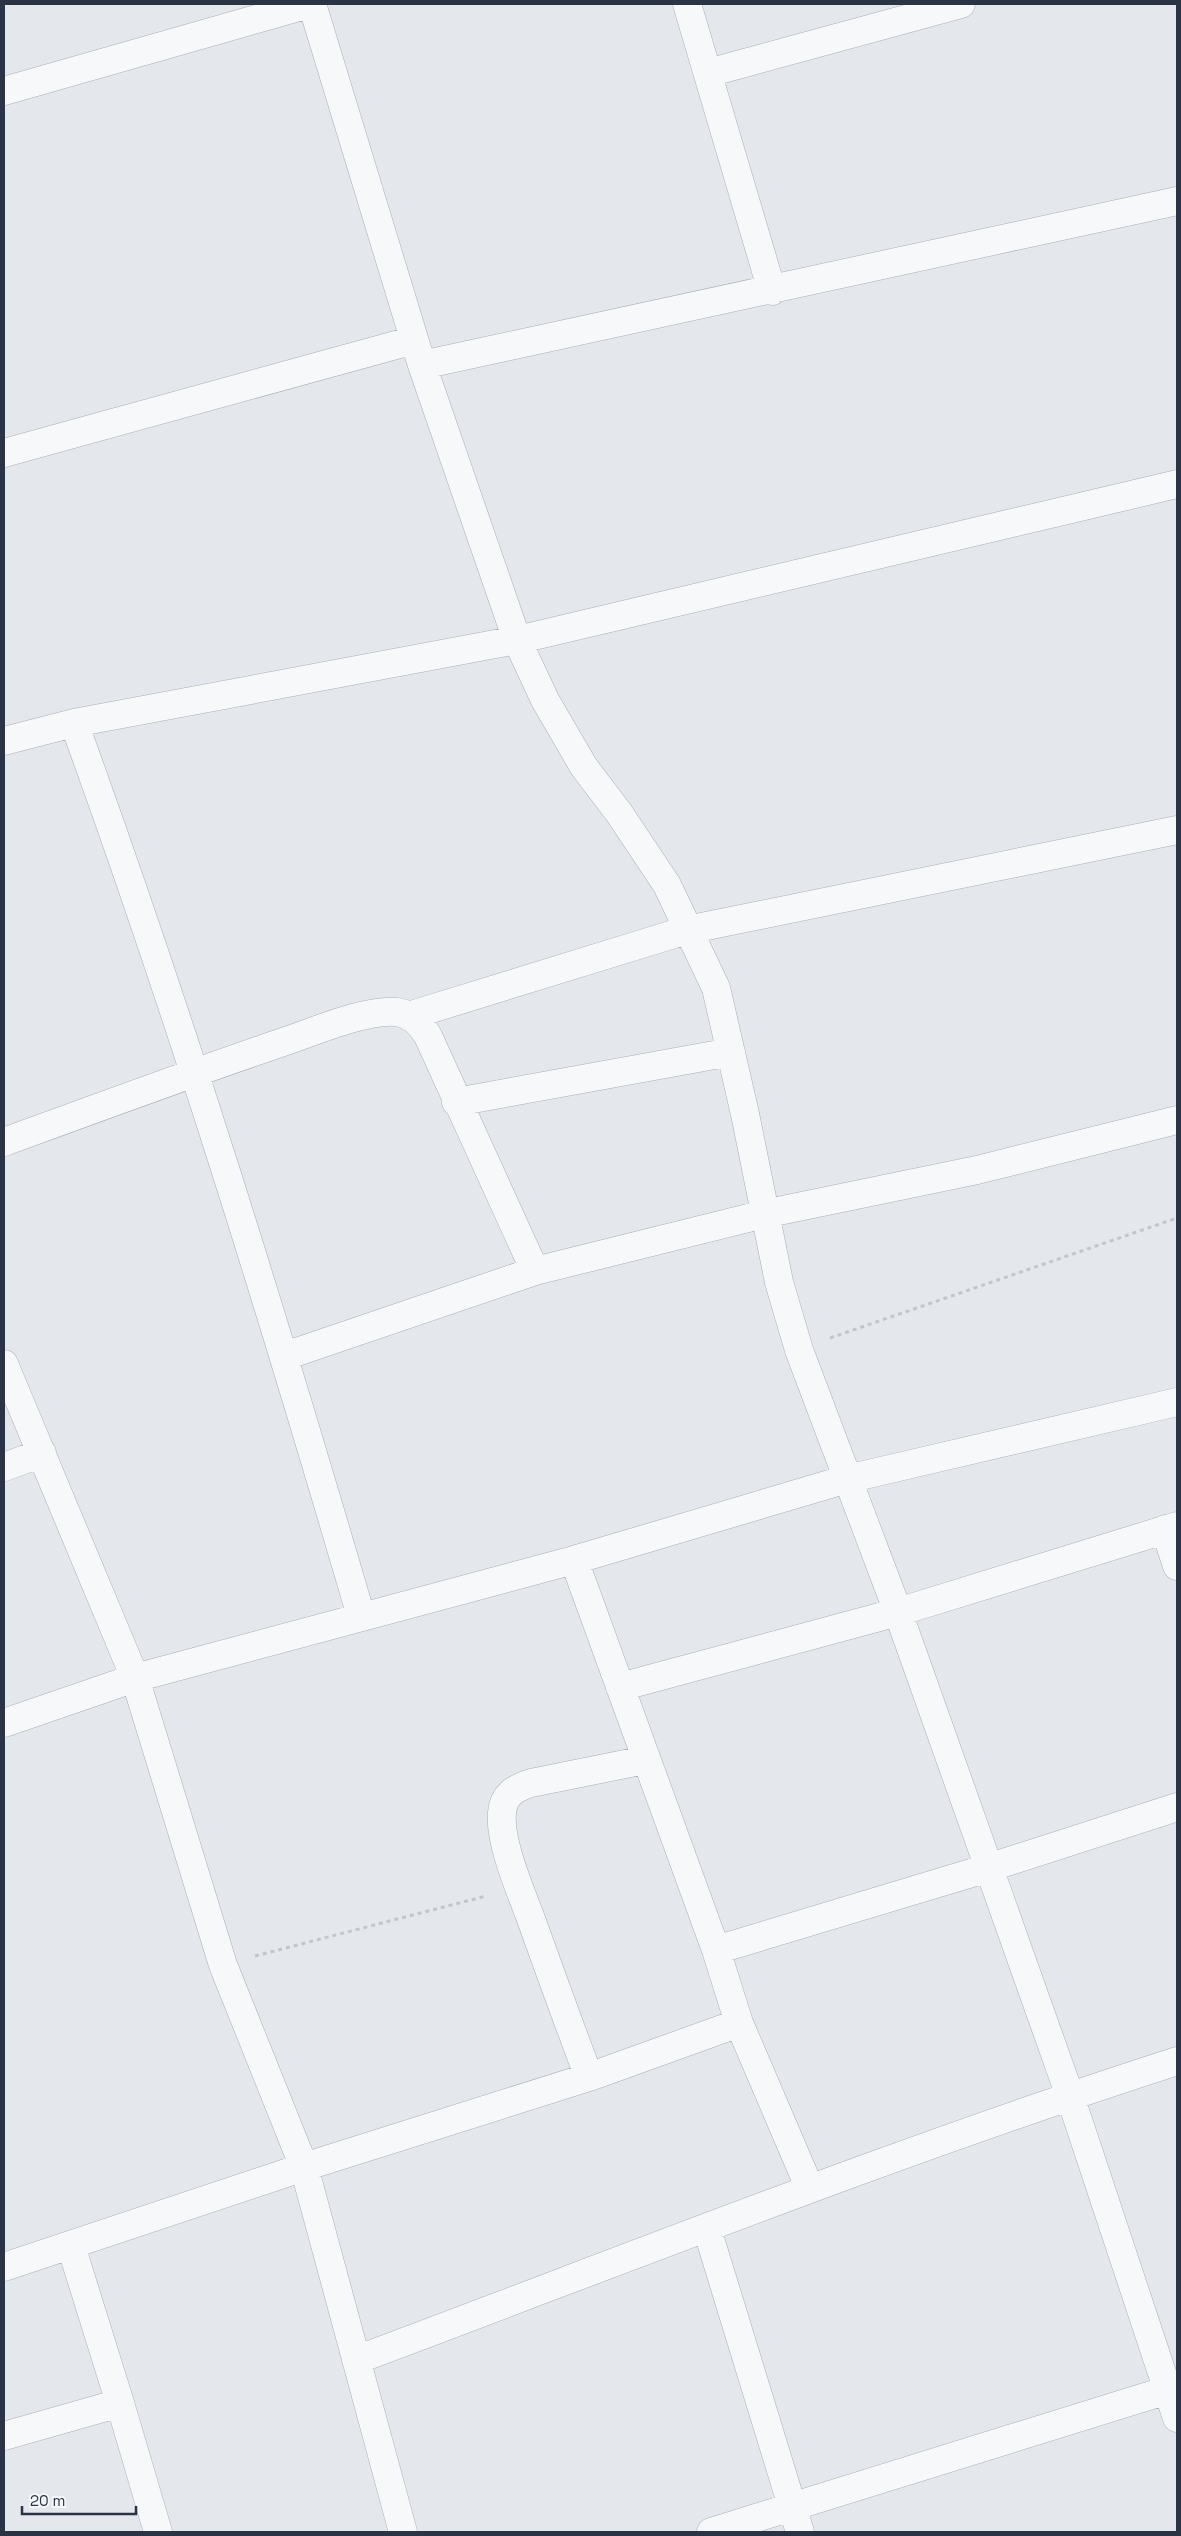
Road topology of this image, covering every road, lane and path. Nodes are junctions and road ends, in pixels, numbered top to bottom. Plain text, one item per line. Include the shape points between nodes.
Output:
1 (311, 4) edge
2 (687, 4) edge
3 (961, 4) edge
4 (708, 72) junction
5 (4, 91) edge
6 (1177, 201) edge
7 (772, 291) junction
8 (414, 340) junction
9 (422, 365) junction
10 (4, 453) edge
11 (1177, 484) edge
12 (517, 640) junction
13 (74, 723) junction
14 (4, 741) edge
15 (1177, 830) edge
16 (687, 930) junction
17 (408, 1016) junction
18 (731, 1052) junction
19 (195, 1072) junction
20 (456, 1102) junction
21 (1177, 1120) edge
22 (4, 1142) edge
23 (764, 1214) junction
24 (1177, 1218) edge
25 (536, 1271) junction
26 (800, 1350) junction
27 (285, 1356) junction
28 (4, 1364) edge
29 (1177, 1402) edge
30 (42, 1453) junction
31 (4, 1467) edge
32 (847, 1479) junction
33 (1171, 1527) edge
34 (574, 1560) junction
35 (1177, 1566) edge
36 (898, 1612) junction
37 (361, 1616) junction
38 (135, 1678) junction
39 (620, 1687) junction
40 (4, 1723) edge
41 (646, 1760) junction
42 (1177, 1807) edge
43 (988, 1868) junction
44 (519, 1887) junction
45 (716, 1950) junction
46 (223, 1965) junction
47 (739, 2023) junction
48 (1177, 2061) edge
49 (589, 2077) junction
50 (1070, 2096) junction
51 (304, 2167) junction
52 (810, 2189) junction
53 (707, 2229) junction
54 (71, 2246) junction
55 (4, 2267) edge
56 (356, 2360) junction
57 (1172, 2388) edge
58 (120, 2403) junction
59 (1177, 2418) edge
60 (4, 2436) edge
61 (790, 2506) junction
62 (158, 2532) edge
63 (403, 2532) edge
64 (711, 2532) edge
65 (800, 2532) edge

1 - 5 street
1 - 8 street
2 - 4 street
3 - 4 street
4 - 7 street
6 - 7 street
7 - 9 street
8 - 9 street
8 - 10 street
9 - 12 street
11 - 12 street
12 - 13 street
12 - 16 street via 545,700 584,767 667,885
13 - 14 street
13 - 19 street via 136,891
15 - 16 street
16 - 17 street
16 - 18 street via 716,988
17 - 19 street via 398,1012 385,1013 343,1022
17 - 20 street via 422,1026 428,1036
18 - 20 street
18 - 23 street
19 - 22 street
19 - 27 street
20 - 25 street
21 - 23 street via 977,1170
23 - 25 street
23 - 26 street via 778,1282
24 - 26 path via 862,1325
25 - 27 street
26 - 32 street
27 - 37 street
28 - 30 street
29 - 32 street
30 - 31 street
30 - 38 street
32 - 34 street
32 - 36 street
33 - 35 street
33 - 36 street
34 - 37 street
34 - 39 street
36 - 39 street
36 - 43 street
37 - 38 street
38 - 40 street
38 - 46 street
39 - 41 street
41 - 44 street via 514,1789 504,1801 502,1814 503,1831
41 - 45 street
42 - 43 street
43 - 45 street
43 - 50 street
44 - 46 path
44 - 49 street
45 - 47 street
46 - 51 street
47 - 49 street
47 - 52 street
48 - 50 street
49 - 51 street
50 - 52 street
50 - 57 street
51 - 54 street
51 - 56 street
52 - 53 street
53 - 56 street
53 - 61 street
54 - 55 street
54 - 58 street
56 - 63 street
57 - 59 street
57 - 61 street
58 - 60 street
58 - 62 street
61 - 64 street
61 - 65 street

